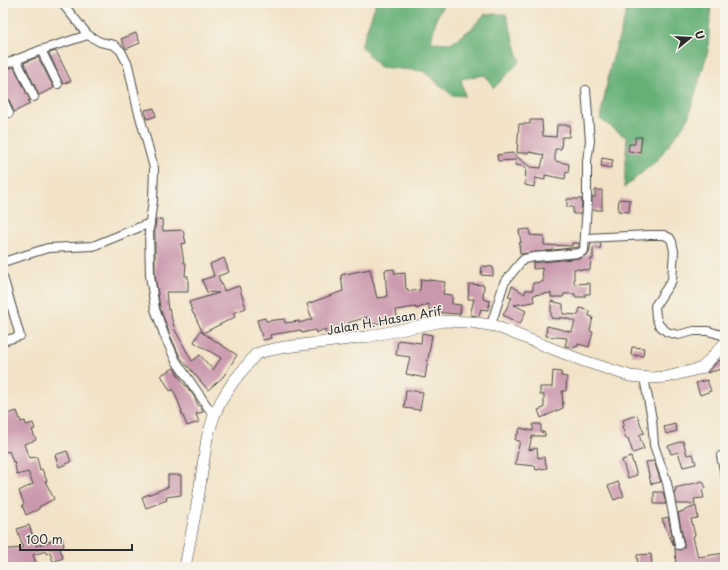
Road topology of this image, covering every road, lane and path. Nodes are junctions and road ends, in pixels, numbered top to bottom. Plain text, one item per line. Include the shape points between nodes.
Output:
1 (62, 3) edge
2 (88, 36) junction
3 (41, 50) junction
4 (16, 59) junction
5 (3, 65) edge
6 (58, 84) dead end
7 (586, 90) dead end
8 (34, 97) dead end
9 (3, 100) edge
10 (9, 113) dead end
11 (150, 223) junction
12 (585, 238) junction
13 (3, 262) edge
14 (3, 277) edge
15 (491, 325) junction
16 (725, 336) edge
17 (3, 341) edge
18 (725, 343) edge
19 (644, 378) junction
20 (214, 416) junction
21 (721, 456) dead end
22 (725, 475) edge
23 (679, 545) dead end
24 (185, 567) edge

1 - 2 street
2 - 3 street
2 - 11 street via 114,45 122,51 128,65 154,168
3 - 4 street
3 - 6 street
4 - 5 street
4 - 8 street
7 - 12 street via 590,141
9 - 10 street
11 - 13 street via 93,246 48,248
11 - 20 street via 150,275 156,314 176,361
12 - 15 street via 584,248 580,253 524,259 504,283
12 - 16 street via 657,235 670,238 674,252 672,280 655,306 659,325 667,332 678,335 708,331
14 - 17 street via 20,336
15 - 19 main road, Jalan H. Hasan Arif via 581,360
15 - 20 main road, Jalan H. Hasan Arif via 443,321 366,337 265,351 256,354 248,363 221,401
18 - 19 main road, Jalan H. Hasan Arif via 702,368 667,377
19 - 23 street via 654,445 667,483
20 - 24 main road, Jalan H. Hasan Arif via 207,438
21 - 22 street

